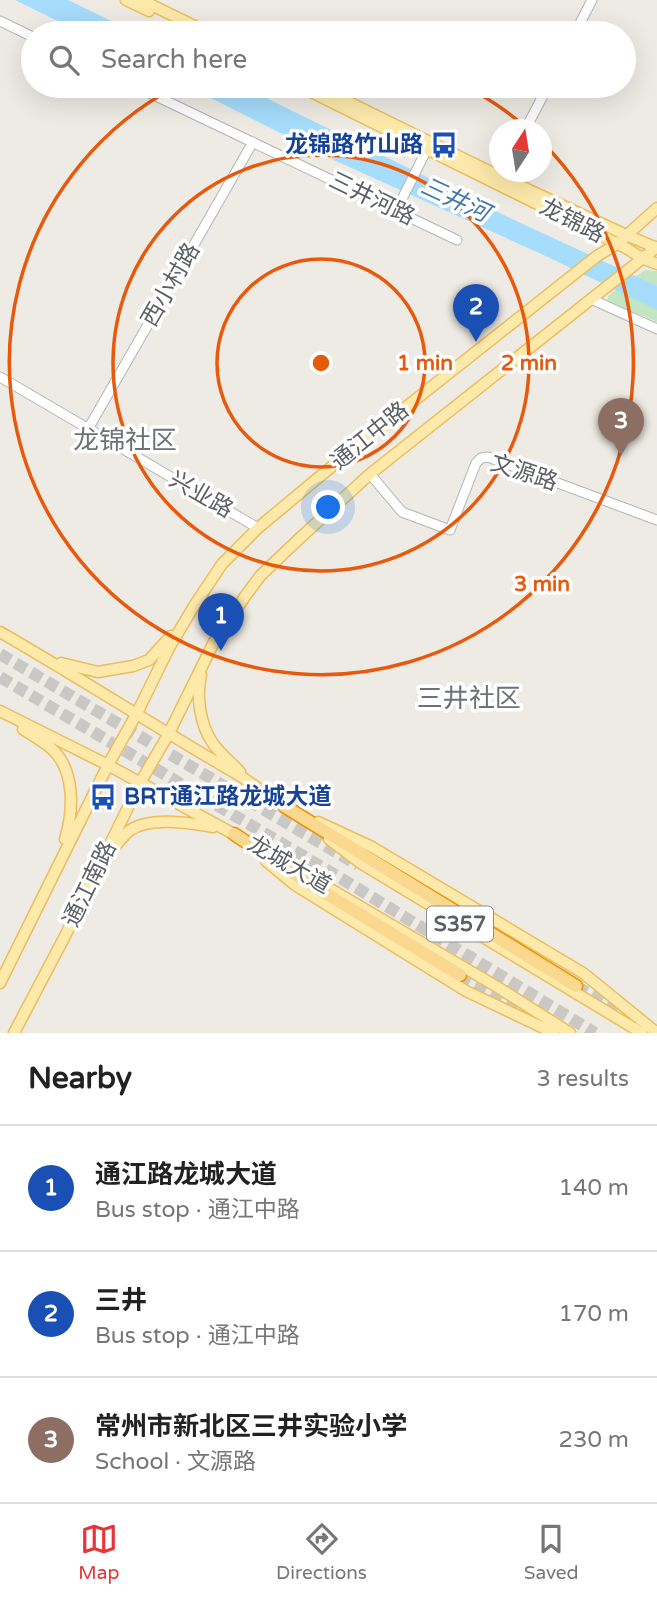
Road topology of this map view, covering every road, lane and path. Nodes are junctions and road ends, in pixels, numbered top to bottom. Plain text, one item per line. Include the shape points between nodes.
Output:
1 (126, 0) edge
2 (141, 0) edge
3 (592, 0) edge
4 (0, 21) edge
5 (169, 21) edge
6 (184, 21) edge
7 (581, 21) edge
8 (21, 31) edge
9 (160, 98) edge
10 (323, 98) edge
11 (340, 98) edge
12 (542, 98) edge
13 (532, 119) edge
14 (253, 142) junction
15 (427, 149) junction
16 (489, 171) edge
17 (489, 172) edge
18 (510, 182) edge
19 (512, 182) edge
20 (657, 208) edge
21 (396, 211) junction
22 (626, 235) junction
23 (457, 240) dead end
24 (617, 244) junction
25 (657, 247) edge
26 (642, 258) junction
27 (657, 264) edge
28 (591, 299) junction
29 (657, 329) edge
30 (0, 377) edge
31 (88, 429) junction
32 (370, 474) junction
33 (657, 520) edge
34 (258, 528) junction
35 (194, 606) junction
36 (0, 632) edge
37 (206, 657) junction
38 (47, 659) junction
39 (0, 712) edge
40 (137, 713) junction
41 (168, 735) junction
42 (108, 765) junction
43 (249, 781) junction
44 (140, 783) junction
45 (284, 806) junction
46 (221, 828) junction
47 (234, 834) junction
48 (54, 874) junction
49 (90, 884) junction
50 (460, 975) tunnel mouth
51 (0, 983) edge
52 (576, 986) tunnel mouth
53 (13, 1033) edge
54 (554, 1033) edge
55 (570, 1033) edge
56 (642, 1033) edge
57 (656, 1033) edge

1 - 5 main road
2 - 6 main road
3 - 7 street
4 - 8 street
9 - 14 street, 三井河路
10 - 15 main road, 龙锦路
11 - 16 main road, 龙锦路
12 - 13 street
14 - 21 street, 三井河路
14 - 31 street, 西小村路
15 - 17 main road, 龙锦路
15 - 21 street
18 - 24 main road, 龙锦路
19 - 22 main road, 龙锦路
20 - 22 main road
21 - 23 street, 三井河路
22 - 24 main road
22 - 25 main road, 龙锦路
24 - 26 main road, 龙锦路
24 - 34 main road, 通江中路
25 - 26 main road
26 - 27 main road, 龙锦路
26 - 28 main road, 通江中路
28 - 29 street
28 - 32 main road, 通江中路
30 - 31 street, 兴业路
31 - 34 street, 兴业路
32 - 33 street, 文源路 via 402,512 450,530 476,463 488,457
32 - 37 main road, 通江中路 via 261,575
34 - 35 main road, 通江中路 via 222,564
35 - 38 main road via 149,660 98,672
35 - 40 main road, 通江中路
36 - 38 main road, S357
37 - 41 main road, 通江中路
37 - 43 main road via 198,697 206,730 212,743
38 - 40 main road, S357
39 - 42 main road, 龙城大道 / S357
39 - 48 main road via 52,750 64,766 71,808
40 - 41 main road, S357
40 - 42 main road, 通江中路
41 - 43 main road, S357
41 - 44 main road, 通江南路
42 - 44 main road, 龙城大道 / S357
42 - 48 main road, 通江南路
43 - 45 main road, S357
44 - 46 main road, 龙城大道 / S357
44 - 49 main road, 通江南路
45 - 52 highway
45 - 56 main road, 龙城大道 / S357 via 362,864
45 - 57 main road via 372,847 583,973
46 - 47 main road, 龙城大道 / S357
46 - 49 main road via 164,822 130,831
47 - 50 highway
47 - 54 main road via 295,885 466,991
47 - 55 main road, 龙城大道 / S357
48 - 51 main road, 通江南路
49 - 53 main road, 通江南路

